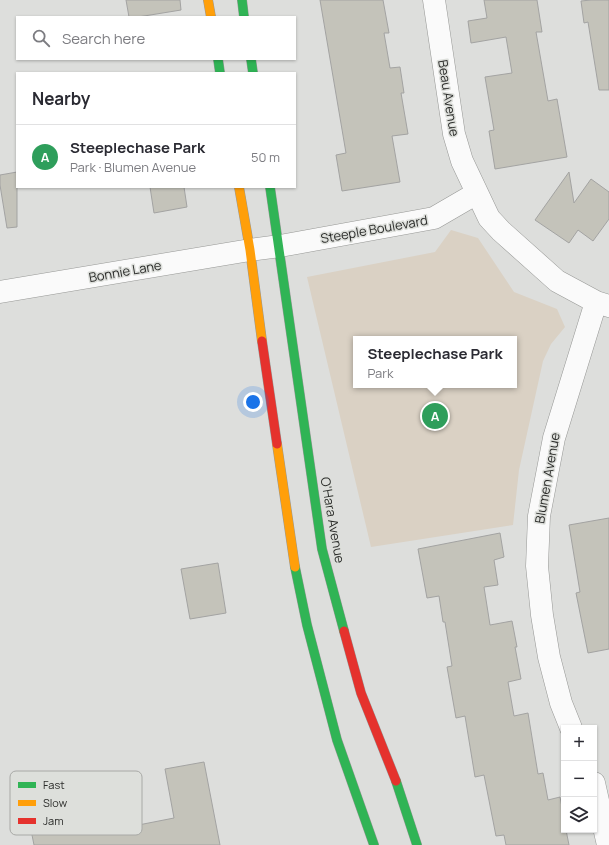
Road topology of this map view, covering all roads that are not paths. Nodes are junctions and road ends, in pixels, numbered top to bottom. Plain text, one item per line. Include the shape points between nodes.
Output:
1 (208, 0) edge
2 (242, 0) edge
3 (434, 0) edge
4 (211, 16) edge
5 (244, 16) edge
6 (218, 60) edge
7 (251, 60) edge
8 (220, 72) edge
9 (253, 72) edge
10 (239, 188) edge
11 (270, 188) edge
12 (477, 193) junction
13 (280, 246) junction
14 (250, 250) junction
15 (0, 292) edge
16 (602, 304) edge
17 (570, 725) edge
18 (597, 796) edge
19 (374, 845) edge
20 (417, 845) edge
21 (608, 845) edge

1 - 4 main road
2 - 5 main road
3 - 12 street, Beau Avenue via 454,134 462,161
6 - 8 main road
7 - 9 main road
10 - 14 main road
11 - 13 main road, O'Hara Avenue
12 - 13 street, Steeple Boulevard via 434,218
12 - 16 street via 490,218 501,231 557,281
13 - 14 street, Steeple Boulevard
13 - 20 main road, O'Hara Avenue via 322,549 361,693 396,782
14 - 15 street, Bonnie Lane
14 - 19 main road via 292,555 338,740
16 - 17 street, Blumen Avenue via 554,438 538,516 537,566 542,615 549,658
18 - 21 street

